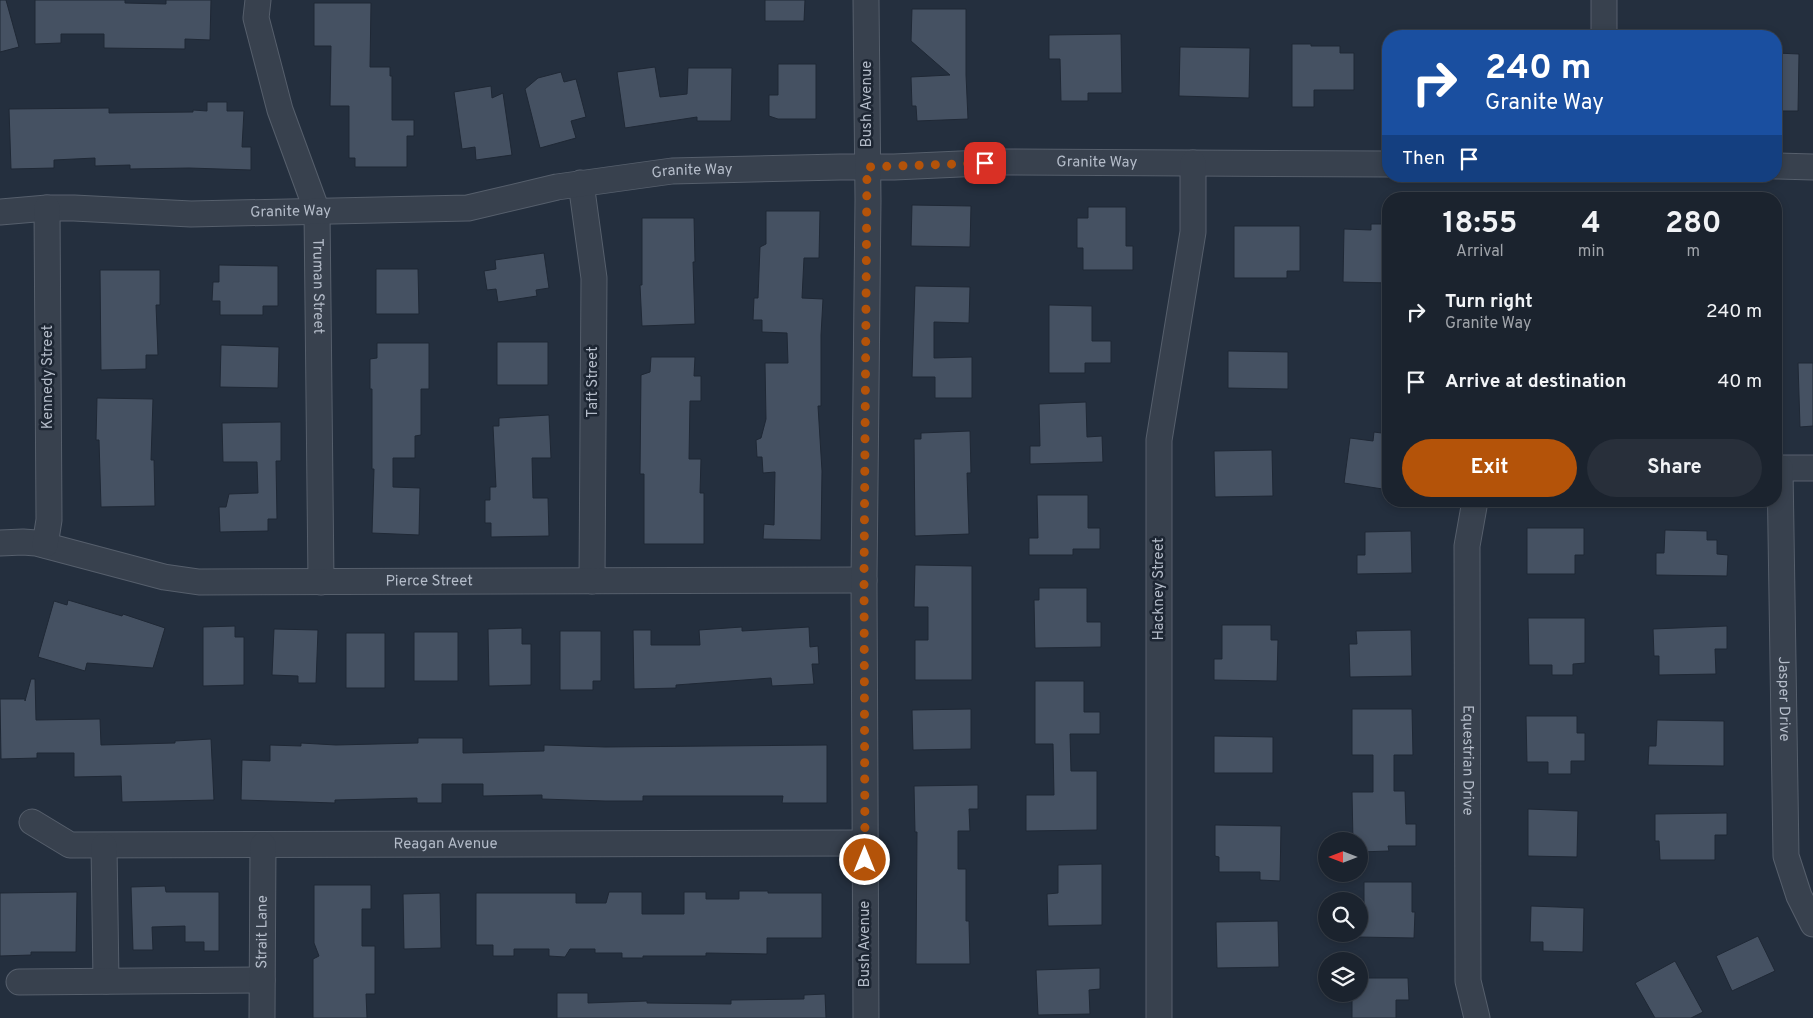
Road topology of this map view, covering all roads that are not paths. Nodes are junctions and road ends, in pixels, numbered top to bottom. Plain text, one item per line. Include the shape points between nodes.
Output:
1 (258, 0) edge
2 (866, 0) edge
3 (1604, 0) edge
4 (1604, 30) edge
5 (1193, 163) junction
6 (1382, 164) edge
7 (1782, 166) edge
8 (867, 167) junction
9 (1813, 167) edge
10 (581, 183) junction
11 (47, 208) junction
12 (317, 211) junction
13 (0, 212) edge
14 (1782, 468) edge
15 (1813, 468) edge
16 (1474, 507) edge
17 (1779, 507) edge
18 (0, 543) edge
19 (45, 545) junction
20 (864, 580) junction
21 (592, 581) junction
22 (321, 582) junction
23 (32, 822) dead end
24 (865, 843) junction
25 (263, 845) junction
26 (104, 846) junction
27 (1813, 924) edge
28 (262, 980) junction
29 (106, 981) junction
30 (19, 982) dead end
31 (262, 1018) edge
32 (866, 1018) edge
33 (1159, 1018) edge
34 (1477, 1018) edge

1 - 12 street, Truman Street via 256,18 280,110
2 - 8 street, Bush Avenue
3 - 4 street
5 - 6 street, Granite Way
5 - 8 street, Granite Way via 1004,162
5 - 33 street, Hackney Street via 1193,232 1159,440
7 - 9 street
8 - 10 street, Granite Way via 672,171
8 - 20 street, Bush Avenue
10 - 12 street, Granite Way via 468,208
10 - 21 street, Taft Street via 594,278
11 - 12 street, Granite Way via 191,214
11 - 13 street, Granite Way
11 - 19 street, Kennedy Street via 49,520
12 - 22 street, Truman Street
14 - 15 street
16 - 34 street, Equestrian Drive via 1467,546 1468,981
17 - 27 street, Jasper Drive via 1786,856 1799,896
18 - 19 street, Pierce Street
19 - 22 street, Pierce Street via 164,577 199,582
20 - 21 street, Pierce Street
20 - 24 street, Bush Avenue
21 - 22 street, Pierce Street
23 - 26 street, Reagan Avenue via 70,845
24 - 25 street, Reagan Avenue
24 - 32 street, Bush Avenue
25 - 26 street, Reagan Avenue
25 - 28 street, Strait Lane
26 - 29 street
28 - 29 street
28 - 31 street, Strait Lane
29 - 30 street

